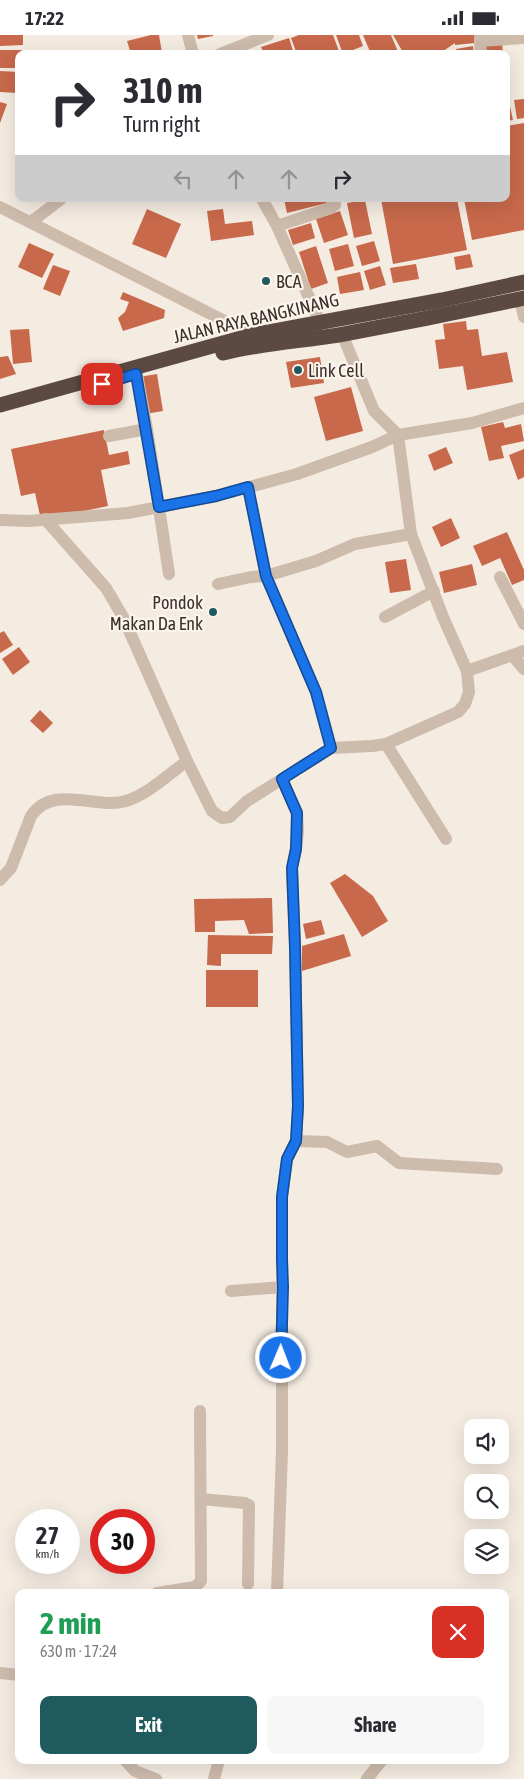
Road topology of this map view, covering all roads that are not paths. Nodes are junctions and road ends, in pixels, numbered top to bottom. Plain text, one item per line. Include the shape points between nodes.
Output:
1 (188, 35) edge
2 (268, 35) edge
3 (480, 38) edge
4 (524, 38) edge
5 (192, 50) edge
6 (230, 50) edge
7 (57, 202) edge
8 (264, 202) edge
9 (335, 202) edge
10 (0, 207) edge
11 (32, 222) junction
12 (277, 226) junction
13 (524, 282) edge
14 (522, 299) edge
15 (444, 307) junction
16 (524, 317) edge
17 (320, 321) junction
18 (342, 334) junction
19 (252, 335) junction
20 (267, 343) junction
21 (136, 374) junction
22 (0, 405) edge
23 (524, 408) edge
24 (0, 416) edge
25 (147, 429) junction
26 (398, 435) junction
27 (109, 436) dead end
28 (248, 487) junction
29 (159, 507) junction
30 (44, 519) junction
31 (0, 520) edge
32 (411, 534) junction
33 (169, 574) dead end
34 (266, 576) junction
35 (500, 577) dead end
36 (218, 584) dead end
37 (434, 591) junction
38 (385, 617) dead end
39 (524, 624) edge
40 (519, 653) edge
41 (524, 669) edge
42 (467, 671) junction
43 (386, 744) junction
44 (331, 748) junction
45 (187, 761) junction
46 (282, 779) junction
47 (446, 839) dead end
48 (0, 880) edge
49 (296, 1141) junction
50 (498, 1169) dead end
51 (283, 1287) junction
52 (230, 1291) dead end
53 (200, 1411) dead end
54 (201, 1499) junction
55 (248, 1584) dead end
56 (183, 1589) edge
57 (277, 1589) edge
58 (0, 1673) edge
59 (15, 1675) edge
60 (129, 1764) edge
61 (218, 1764) edge
62 (379, 1764) edge
63 (156, 1779) edge
64 (214, 1779) edge
65 (368, 1779) edge

1 - 5 street
2 - 6 street
3 - 4 street
7 - 11 street
8 - 12 street
9 - 12 street via 331,208
10 - 11 street
11 - 19 street
12 - 17 street
13 - 15 highway, JALAN RAYA BANGKINANG
14 - 15 highway, JALAN RAYA BANGKINANG via 500,304
14 - 16 street
15 - 17 highway, JALAN RAYA BANGKINANG
15 - 18 highway, JALAN RAYA BANGKINANG
17 - 19 highway, JALAN RAYA BANGKINANG
18 - 20 highway, JALAN RAYA BANGKINANG
18 - 26 street via 374,411
19 - 20 street
19 - 22 highway, JALAN RAYA BANGKINANG
20 - 21 highway, JALAN RAYA BANGKINANG
21 - 24 highway, JALAN RAYA BANGKINANG
21 - 25 street
23 - 26 street via 472,423
25 - 27 street
25 - 29 street
26 - 28 street via 297,474
26 - 32 street
28 - 29 street
28 - 34 street
29 - 30 street via 128,513
29 - 33 street
30 - 31 street
30 - 45 street via 106,588 123,617
32 - 34 street via 355,544 316,561
32 - 37 street
34 - 36 street
34 - 44 street via 316,692
35 - 39 street
37 - 38 street
37 - 42 street
40 - 41 street
40 - 42 street
42 - 43 street via 468,692 465,704 458,712
43 - 44 street
43 - 47 street
44 - 46 street
45 - 46 street via 212,811 222,818 230,817 247,801
45 - 48 street via 137,798 122,802 62,799 36,809 11,868
46 - 49 street via 297,813 292,868 298,1106
49 - 50 street via 328,1142 347,1152 377,1146 399,1163
49 - 51 street via 287,1159 282,1197
51 - 52 street
51 - 57 street
53 - 54 street
54 - 55 street via 249,1505
54 - 56 street via 201,1581 195,1587
58 - 59 street
60 - 63 street via 135,1771
61 - 64 street
62 - 65 street

